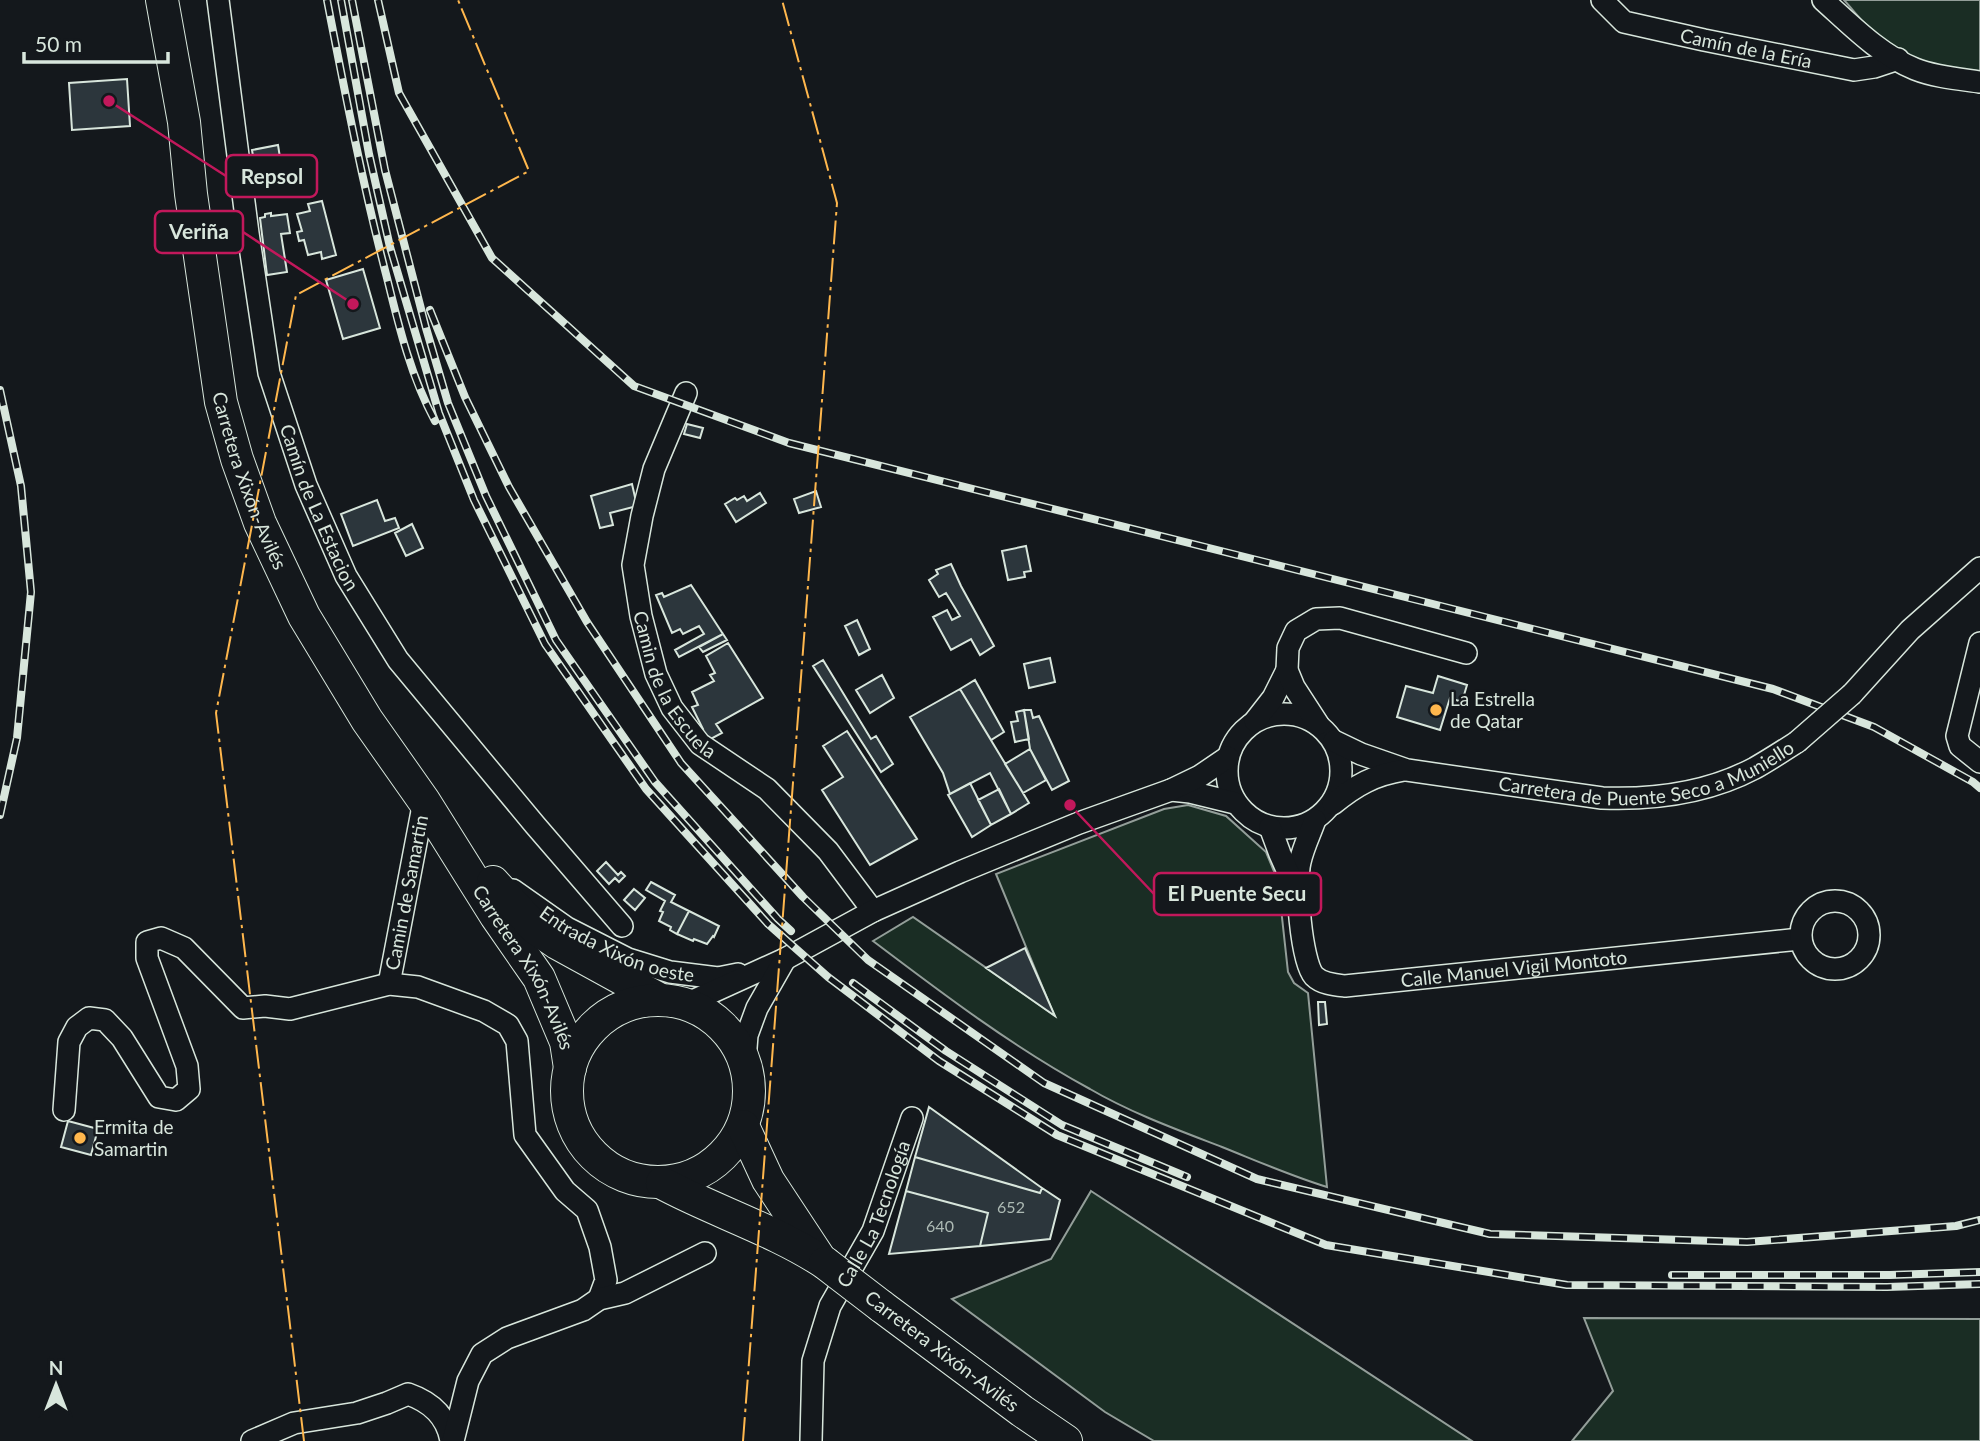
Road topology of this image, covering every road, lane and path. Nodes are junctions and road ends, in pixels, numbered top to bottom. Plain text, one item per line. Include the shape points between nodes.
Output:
1 (145, 0) edge
2 (162, 0) edge
3 (183, 0) edge
4 (218, 0) edge
5 (1602, 0) edge
6 (1823, 0) edge
7 (1898, 59) junction
8 (1980, 82) edge
9 (184, 122) junction
10 (191, 194) junction
11 (686, 393) dead end
12 (1977, 577) edge
13 (1980, 643) edge
14 (1466, 653) dead end
15 (1287, 670) junction
16 (1254, 721) junction
17 (1318, 724) junction
18 (1334, 741) junction
19 (1228, 757) junction
20 (1980, 762) edge
21 (1407, 770) junction
22 (1171, 790) junction
23 (424, 801) junction
24 (1234, 803) junction
25 (1331, 805) junction
26 (1315, 820) junction
27 (1270, 827) junction
28 (483, 871) junction
29 (1297, 894) junction
30 (873, 911) junction
31 (622, 926) dead end
32 (1800, 939) dead end
33 (785, 959) junction
34 (764, 969) junction
35 (389, 984) junction
36 (672, 1002) junction
37 (745, 1061) junction
38 (570, 1068) junction
39 (64, 1110) dead end
40 (912, 1118) dead end
41 (743, 1126) junction
42 (662, 1183) junction
43 (705, 1253) dead end
44 (823, 1261) junction
45 (598, 1299) junction
46 (252, 1441) edge
47 (452, 1441) edge
48 (811, 1441) edge
49 (1066, 1441) edge

1 - 10 highway via 167,100 171,148
2 - 9 highway
3 - 9 highway via 191,59
4 - 31 street, Camín de La Estacion via 269,373 306,485 346,576 398,660
5 - 7 street, Camín de la Ería via 1624,22 1813,62 1854,70
6 - 7 street via 1874,46
7 - 8 street via 1915,69
9 - 10 highway, Carretera Xixón-Avilés
10 - 23 highway, Carretera Xixón-Avilés via 221,402 260,523 304,616 367,720
11 - 30 street, Camin de la Escuela via 654,468 633,565 656,674 672,708 699,744 767,789 828,851
12 - 21 street, Carretera de Puente Seco a Muniello, bridge via 1910,630 1852,694 1797,742 1730,779 1681,794 1602,798
13 - 20 street via 1958,736 1960,746
14 - 15 street via 1340,618 1316,619 1296,631 1288,648
15 - 16 street
15 - 17 street
16 - 17 street via 1275,714 1298,714
16 - 19 street via 1237,737
17 - 18 street
18 - 21 street, Carretera de Puente Seco a Muniello
18 - 25 street via 1342,762 1341,784
19 - 22 street
19 - 24 street via 1227,780
21 - 25 street, Carretera de Puente Seco a Muniello via 1383,773
22 - 24 street
22 - 30 street via 972,867
23 - 28 highway, Carretera Xixón-Avilés
23 - 35 street, Camin de Samartin
23 - 38 highway, Carretera Xixón-Avilés via 539,978 566,1042
24 - 27 street via 1250,818
25 - 26 street
26 - 27 street via 1293,828
26 - 29 street, Calle Manuel Vigil Montoto via 1300,863
27 - 29 street, Calle Manuel Vigil Montoto
28 - 34 street, Entrada Xixón oeste via 568,928 628,959 670,972 718,978
28 - 36 highway, Carretera Xixón-Avilés via 536,928 557,943
29 - 32 street, Calle Manuel Vigil Montoto via 1308,964 1315,977 1345,986
30 - 33 street
33 - 34 street, Entrada Xixón oeste
33 - 37 street via 757,1009 747,1035
34 - 36 street, Entrada Xixón oeste
35 - 39 street, Camin de Samartin via 290,1009 243,1008 184,948 161,938 147,942 147,958 187,1066 189,1089 176,1100 159,1097 122,1038 105,1020 89,1018 76,1027 69,1042
35 - 45 street, Camin de Samartin via 418,987 484,1011 508,1025 517,1041 525,1135 565,1191 587,1210 606,1280
36 - 37 highway via 713,1016
36 - 38 highway via 633,1002 607,1015 583,1038
37 - 41 highway via 750,1090
38 - 42 highway via 568,1108 579,1139 602,1163 632,1180
40 - 48 street, Calle La Tecnología via 873,1231 830,1306 813,1361
41 - 42 highway via 725,1154 695,1174
41 - 44 highway, Carretera Xixón-Avilés via 768,1180
42 - 44 highway, Carretera Xixón-Avilés
43 - 45 street via 625,1293
44 - 49 highway, Carretera Xixón-Avilés, bridge
45 - 47 street via 583,1310 507,1338 482,1354 468,1381
46 - 47 street via 294,1423 357,1412 408,1394 436,1409

